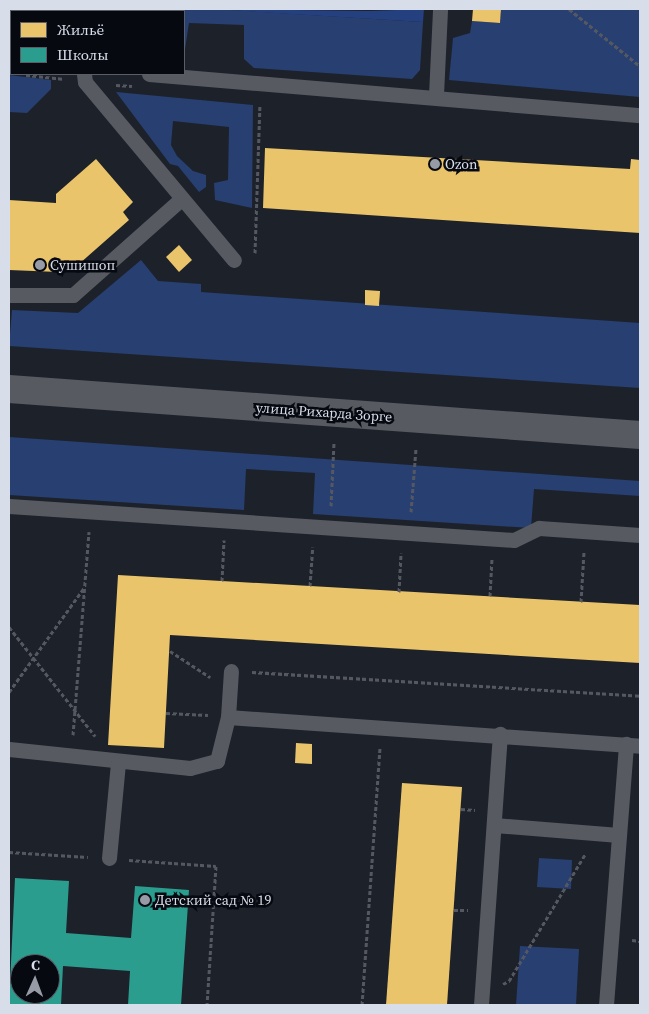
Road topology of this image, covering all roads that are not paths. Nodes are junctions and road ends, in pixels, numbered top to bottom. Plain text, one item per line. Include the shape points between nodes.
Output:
1 (440, 9) edge
2 (84, 75) edge
3 (163, 75) edge
4 (436, 95) junction
5 (640, 115) edge
6 (181, 199) junction
7 (234, 260) dead end
8 (9, 295) edge
9 (9, 389) edge
10 (640, 435) edge
11 (9, 506) edge
12 (640, 535) edge
13 (231, 671) road end
14 (228, 717) junction
15 (500, 734) junction
16 (633, 745) edge
17 (9, 749) edge
18 (118, 762) junction
19 (494, 825) junction
20 (619, 835) junction
21 (109, 858) dead end
22 (481, 1000) edge
23 (606, 1005) edge

1 - 4 lane
2 - 6 lane via 85,82
3 - 4 lane
4 - 5 lane
6 - 7 lane
6 - 8 lane via 73,295
9 - 10 street, улица Рихарда Зорге
11 - 12 lane via 514,540 539,528
13 - 14 lane
14 - 15 lane
14 - 18 lane via 217,761 190,768
15 - 16 lane
15 - 19 lane
16 - 20 lane
17 - 18 lane
18 - 21 lane
19 - 20 lane
19 - 22 lane
20 - 23 lane

